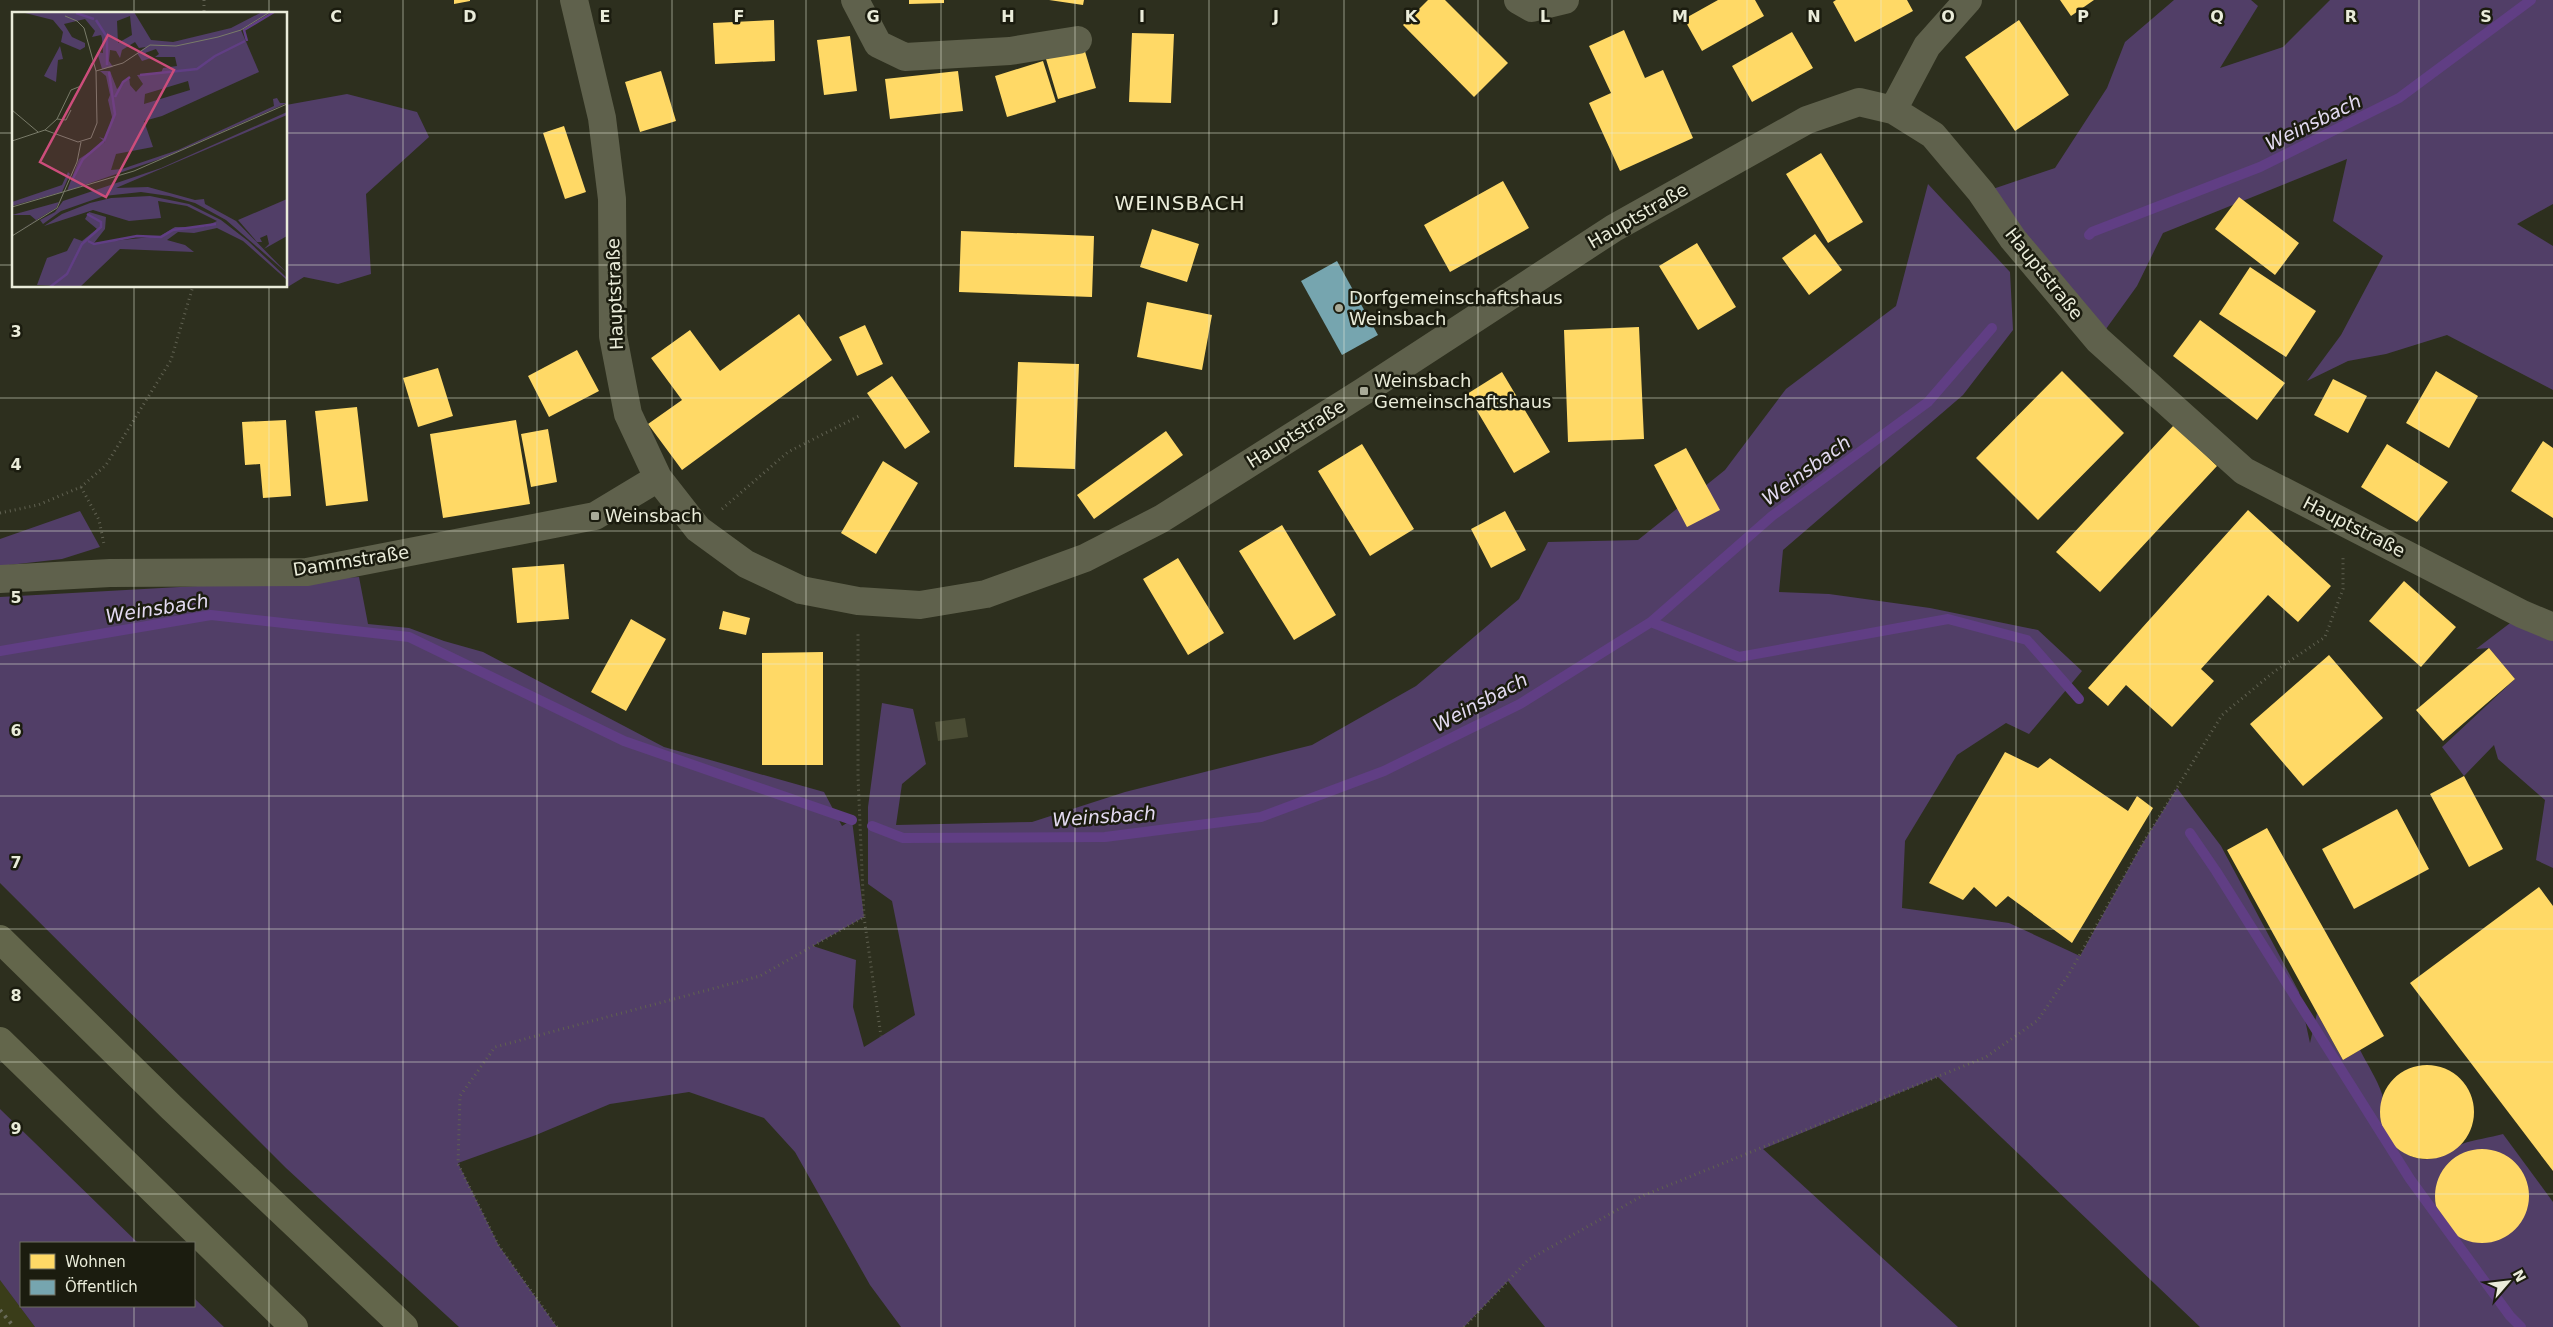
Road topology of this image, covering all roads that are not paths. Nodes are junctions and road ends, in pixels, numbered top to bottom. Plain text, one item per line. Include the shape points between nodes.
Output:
1 (574, 0) edge
2 (855, 0) edge
3 (1518, 0) edge
4 (1565, 0) edge
5 (1968, 0) edge
6 (1078, 40) dead end
7 (1893, 110) junction
8 (658, 478) junction
9 (0, 579) edge
10 (2553, 627) edge
11 (0, 939) edge
12 (0, 1041) edge
13 (294, 1327) edge
14 (404, 1327) edge

1 - 8 street, Hauptstraße via 602,118 612,199 613,336 628,414
2 - 6 street via 878,44 905,57 1010,51
3 - 4 street via 1532,8
5 - 7 street via 1927,46
7 - 8 street, Hauptstraße via 1858,102 1798,125 1614,228 1364,392 1161,519 1085,558 986,594 920,605 858,602 801,590 746,564 698,529
7 - 10 street, Hauptstraße via 1933,134 1981,192 2013,239 2098,340 2244,471
8 - 9 street, Dammstraße via 595,516 307,572 110,573
11 - 14 highway via 171,1107
12 - 13 highway

